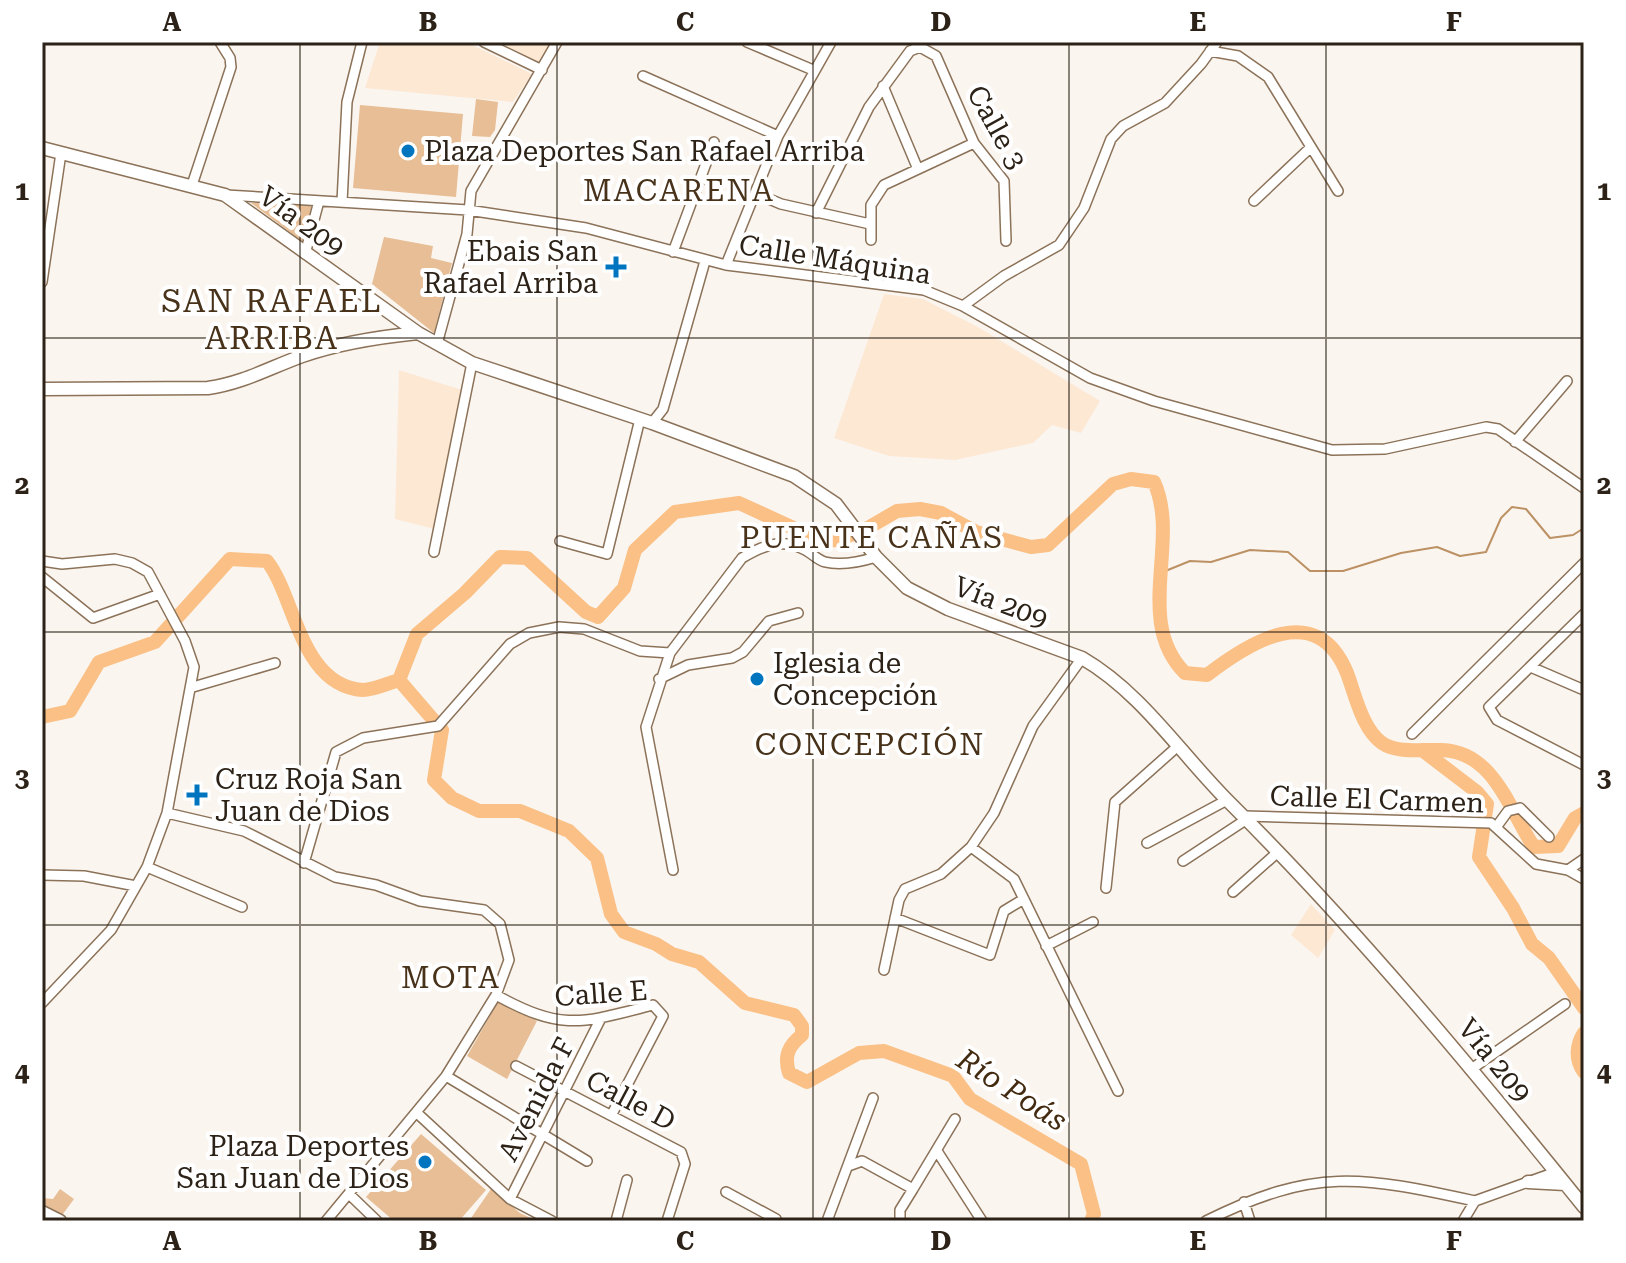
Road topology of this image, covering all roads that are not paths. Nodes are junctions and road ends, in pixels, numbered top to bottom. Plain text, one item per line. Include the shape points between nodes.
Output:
1 (220, 42) edge
2 (362, 42) edge
3 (484, 42) edge
4 (557, 42) edge
5 (747, 42) edge
6 (831, 42) edge
7 (1217, 42) edge
8 (1210, 51) junction
9 (542, 70) junction
10 (813, 70) junction
11 (643, 76) dead end
12 (883, 86) junction
13 (778, 136) junction
14 (714, 142) dead end
15 (974, 143) junction
16 (42, 148) edge
17 (1310, 148) junction
18 (61, 153) junction
19 (917, 167) junction
20 (192, 185) junction
21 (1338, 191) dead end
22 (755, 193) junction
23 (225, 195) junction
24 (319, 201) junction
25 (1254, 201) dead end
26 (342, 202) junction
27 (468, 210) junction
28 (816, 213) junction
29 (870, 224) junction
30 (871, 240) dead end
31 (1006, 241) dead end
32 (673, 252) junction
33 (305, 254) junction
34 (705, 261) junction
35 (726, 265) junction
36 (42, 282) edge
37 (963, 306) junction
38 (387, 311) junction
39 (418, 333) junction
40 (386, 336) junction
41 (437, 344) junction
42 (472, 363) junction
43 (1567, 381) dead end
44 (42, 389) edge
45 (646, 421) junction
46 (1515, 442) junction
47 (1584, 488) edge
48 (560, 541) dead end
49 (434, 552) dead end
50 (876, 557) junction
51 (42, 561) edge
52 (1584, 563) edge
53 (42, 577) edge
54 (160, 594) junction
55 (798, 613) dead end
56 (1584, 614) edge
57 (670, 653) junction
58 (1082, 658) junction
59 (275, 663) dead end
60 (1533, 668) junction
61 (659, 679) junction
62 (193, 687) junction
63 (1584, 690) edge
64 (1412, 734) dead end
65 (1178, 746) junction
66 (1584, 765) edge
67 (1227, 800) junction
68 (167, 813) junction
69 (1246, 817) junction
70 (1494, 824) junction
71 (1549, 837) dead end
72 (1147, 843) dead end
73 (971, 847) junction
74 (1278, 852) junction
75 (1584, 859) edge
76 (1183, 861) dead end
77 (304, 863) junction
78 (147, 867) junction
79 (673, 870) dead end
80 (1568, 870) junction
81 (42, 875) edge
82 (1584, 879) edge
83 (136, 886) junction
84 (1106, 888) dead end
85 (1233, 892) dead end
86 (1024, 899) junction
87 (242, 907) dead end
88 (895, 918) junction
89 (1093, 922) dead end
90 (1046, 946) junction
91 (884, 970) dead end
92 (496, 995) junction
93 (42, 1003) edge
94 (1565, 1004) dead end
95 (601, 1018) junction
96 (516, 1066) dead end
97 (1470, 1070) junction
98 (446, 1076) junction
99 (567, 1091) junction
100 (1118, 1091) dead end
101 (873, 1098) dead end
102 (417, 1113) junction
103 (612, 1114) junction
104 (955, 1119) dead end
105 (544, 1137) junction
106 (937, 1151) junction
107 (587, 1161) dead end
108 (851, 1165) junction
109 (1556, 1172) junction
110 (627, 1180) dead end
111 (1528, 1182) junction
112 (1565, 1184) junction
113 (913, 1189) junction
114 (726, 1192) dead end
115 (349, 1194) junction
116 (510, 1199) junction
117 (1475, 1201) junction
118 (1244, 1202) junction
119 (1584, 1207) edge
120 (42, 1212) edge
121 (775, 1220) edge
122 (60, 1221) edge
123 (326, 1221) edge
124 (377, 1221) edge
125 (552, 1221) edge
126 (616, 1221) edge
127 (667, 1221) edge
128 (789, 1221) edge
129 (827, 1221) edge
130 (900, 1221) edge
131 (982, 1221) edge
132 (1206, 1221) edge
133 (1250, 1221) edge
134 (1463, 1221) edge

1 - 20 street via 231,67
2 - 26 street via 347,102
3 - 9 street
4 - 9 street
5 - 10 street
6 - 10 street
7 - 8 street
8 - 17 street via 1238,56 1268,77
8 - 37 street via 1165,103 1123,126 1111,139 1084,208 1059,245
9 - 27 street via 471,191
10 - 13 street
11 - 13 street
12 - 15 street, Calle 3 via 910,51 920,47 936,56
12 - 19 street
12 - 28 street
13 - 22 street
14 - 32 street
15 - 19 street
15 - 31 street, Calle 3 via 1006,188
16 - 18 main road, Vía 209
17 - 21 street
17 - 25 street
18 - 20 main road, Vía 209
18 - 36 street
19 - 29 street via 878,192
20 - 23 main road, Vía 209
22 - 28 street
22 - 35 street
23 - 24 street, Calle Máquina
23 - 33 main road, Vía 209
24 - 26 street, Calle Máquina
24 - 33 street
26 - 27 street, Calle Máquina
27 - 32 street, Calle Máquina via 586,228
27 - 41 street via 467,234
28 - 29 street
29 - 30 street
32 - 34 street, Calle Máquina
33 - 38 main road, Vía 209
34 - 35 street, Calle Máquina
34 - 45 street via 663,409
35 - 37 street, Calle Máquina via 924,290
37 - 46 street, Calle Máquina via 1090,378 1332,450 1399,447 1486,427
38 - 39 main road, Vía 209
38 - 40 main road
39 - 40 main road
39 - 41 main road, Vía 209
40 - 44 main road via 301,356 231,385
41 - 42 main road, Vía 209
42 - 45 main road, Vía 209
42 - 49 street
43 - 46 street
45 - 48 street via 607,554
45 - 50 main road, Vía 209 via 794,476 836,504
46 - 47 street, Calle Máquina
50 - 57 street via 857,563 823,562 781,542 759,548 742,558
50 - 58 main road, Vía 209 via 907,588 948,609
51 - 54 street via 132,563 148,572
52 - 64 street
53 - 54 street via 93,618
54 - 62 street via 185,641 194,667
55 - 61 street via 769,621 732,658 688,665
56 - 60 street
57 - 61 street
57 - 77 street via 640,651 584,629 529,633 510,644 446,719 429,730 403,729 363,738 336,752
58 - 65 main road, Vía 209 via 1117,681
58 - 73 street via 1033,726 994,813
59 - 62 street
60 - 63 street
60 - 66 street via 1490,704 1491,715
61 - 79 street via 646,727
62 - 68 street
65 - 67 main road, Vía 209
65 - 84 street via 1115,802
67 - 69 main road, Vía 209
67 - 72 street
68 - 77 street via 244,831
68 - 78 street
69 - 70 street, Calle El Carmen
69 - 74 main road, Vía 209
69 - 76 street
70 - 71 street via 1520,808
70 - 80 street, Calle El Carmen via 1536,864
73 - 86 street via 1014,879
73 - 88 street via 941,874 905,889
74 - 85 street
74 - 97 main road, Vía 209 via 1347,924
75 - 80 street
77 - 92 street via 420,901 493,915 509,960
78 - 83 street
78 - 87 street
80 - 82 street, Calle El Carmen
81 - 83 street
83 - 93 street via 111,930
86 - 88 street via 1004,911 990,955
86 - 90 street
88 - 91 street
89 - 90 street
90 - 100 street
92 - 95 street, Calle E via 544,1019 565,1023
92 - 98 street
94 - 97 street
95 - 99 street, Avenida F
95 - 103 street, Calle E via 653,1005 663,1016
96 - 99 street, Calle D
97 - 109 main road, Vía 209
98 - 102 street
98 - 105 street
99 - 103 street, Calle D
99 - 105 street, Avenida F
101 - 108 street
102 - 115 street
102 - 116 street
103 - 127 street, Calle D via 681,1152 685,1164
104 - 106 street
105 - 107 street
105 - 116 street, Avenida F
106 - 113 street
106 - 131 street
108 - 113 street via 862,1161
108 - 129 street
109 - 111 street
109 - 112 main road, Vía 209
110 - 126 street
111 - 112 main road
111 - 117 street
112 - 119 main road, Vía 209
113 - 130 street via 900,1210
114 - 121 street
115 - 123 street
115 - 124 street
116 - 125 street
117 - 118 street via 1345,1180 1286,1188
117 - 134 street
118 - 132 street
118 - 133 street
120 - 122 main road
121 - 128 street

